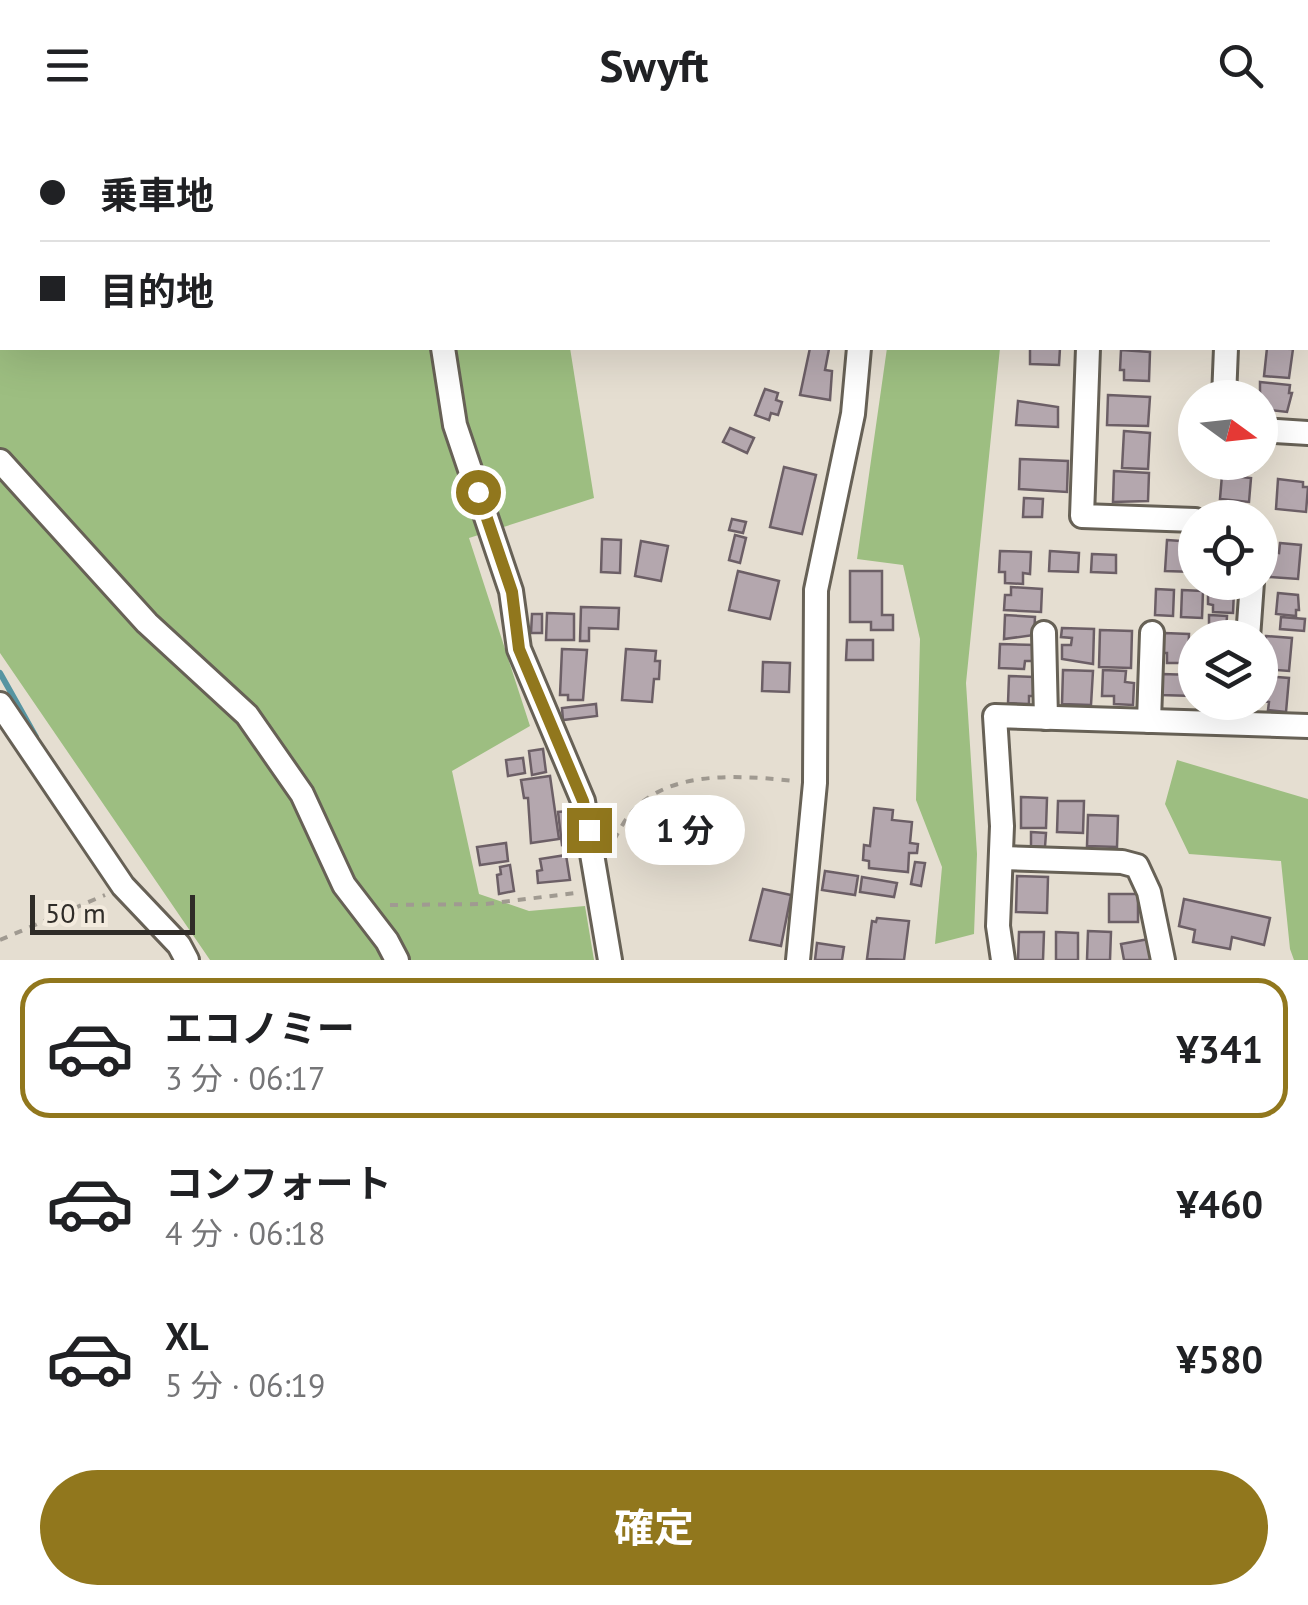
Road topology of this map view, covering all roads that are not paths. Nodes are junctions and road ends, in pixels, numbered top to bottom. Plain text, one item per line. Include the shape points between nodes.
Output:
1 (443, 350) edge
2 (859, 350) edge
3 (1088, 350) edge
4 (1226, 350) edge
5 (1225, 380) edge
6 (1278, 432) edge
7 (1308, 434) edge
8 (0, 461) edge
9 (1178, 519) edge
10 (1044, 633) dead end
11 (1152, 633) dead end
12 (0, 704) edge
13 (1046, 718) junction
14 (1178, 719) edge
15 (1278, 720) edge
16 (1149, 721) junction
17 (1308, 726) edge
18 (1002, 858) junction
19 (187, 960) edge
20 (397, 960) edge
21 (610, 960) edge
22 (798, 960) edge
23 (1003, 960) edge
24 (1163, 960) edge

1 - 21 street via 456,425 512,592 519,649 583,801
2 - 22 street via 854,414 816,590 815,783
3 - 9 street via 1082,516
4 - 5 street
6 - 7 street
8 - 20 street via 147,623 247,715 302,794 344,885
10 - 13 street
11 - 16 street
12 - 19 street via 123,886
13 - 16 street
13 - 18 street via 995,716
14 - 16 street
15 - 17 street
18 - 23 street
18 - 24 street via 1137,866

